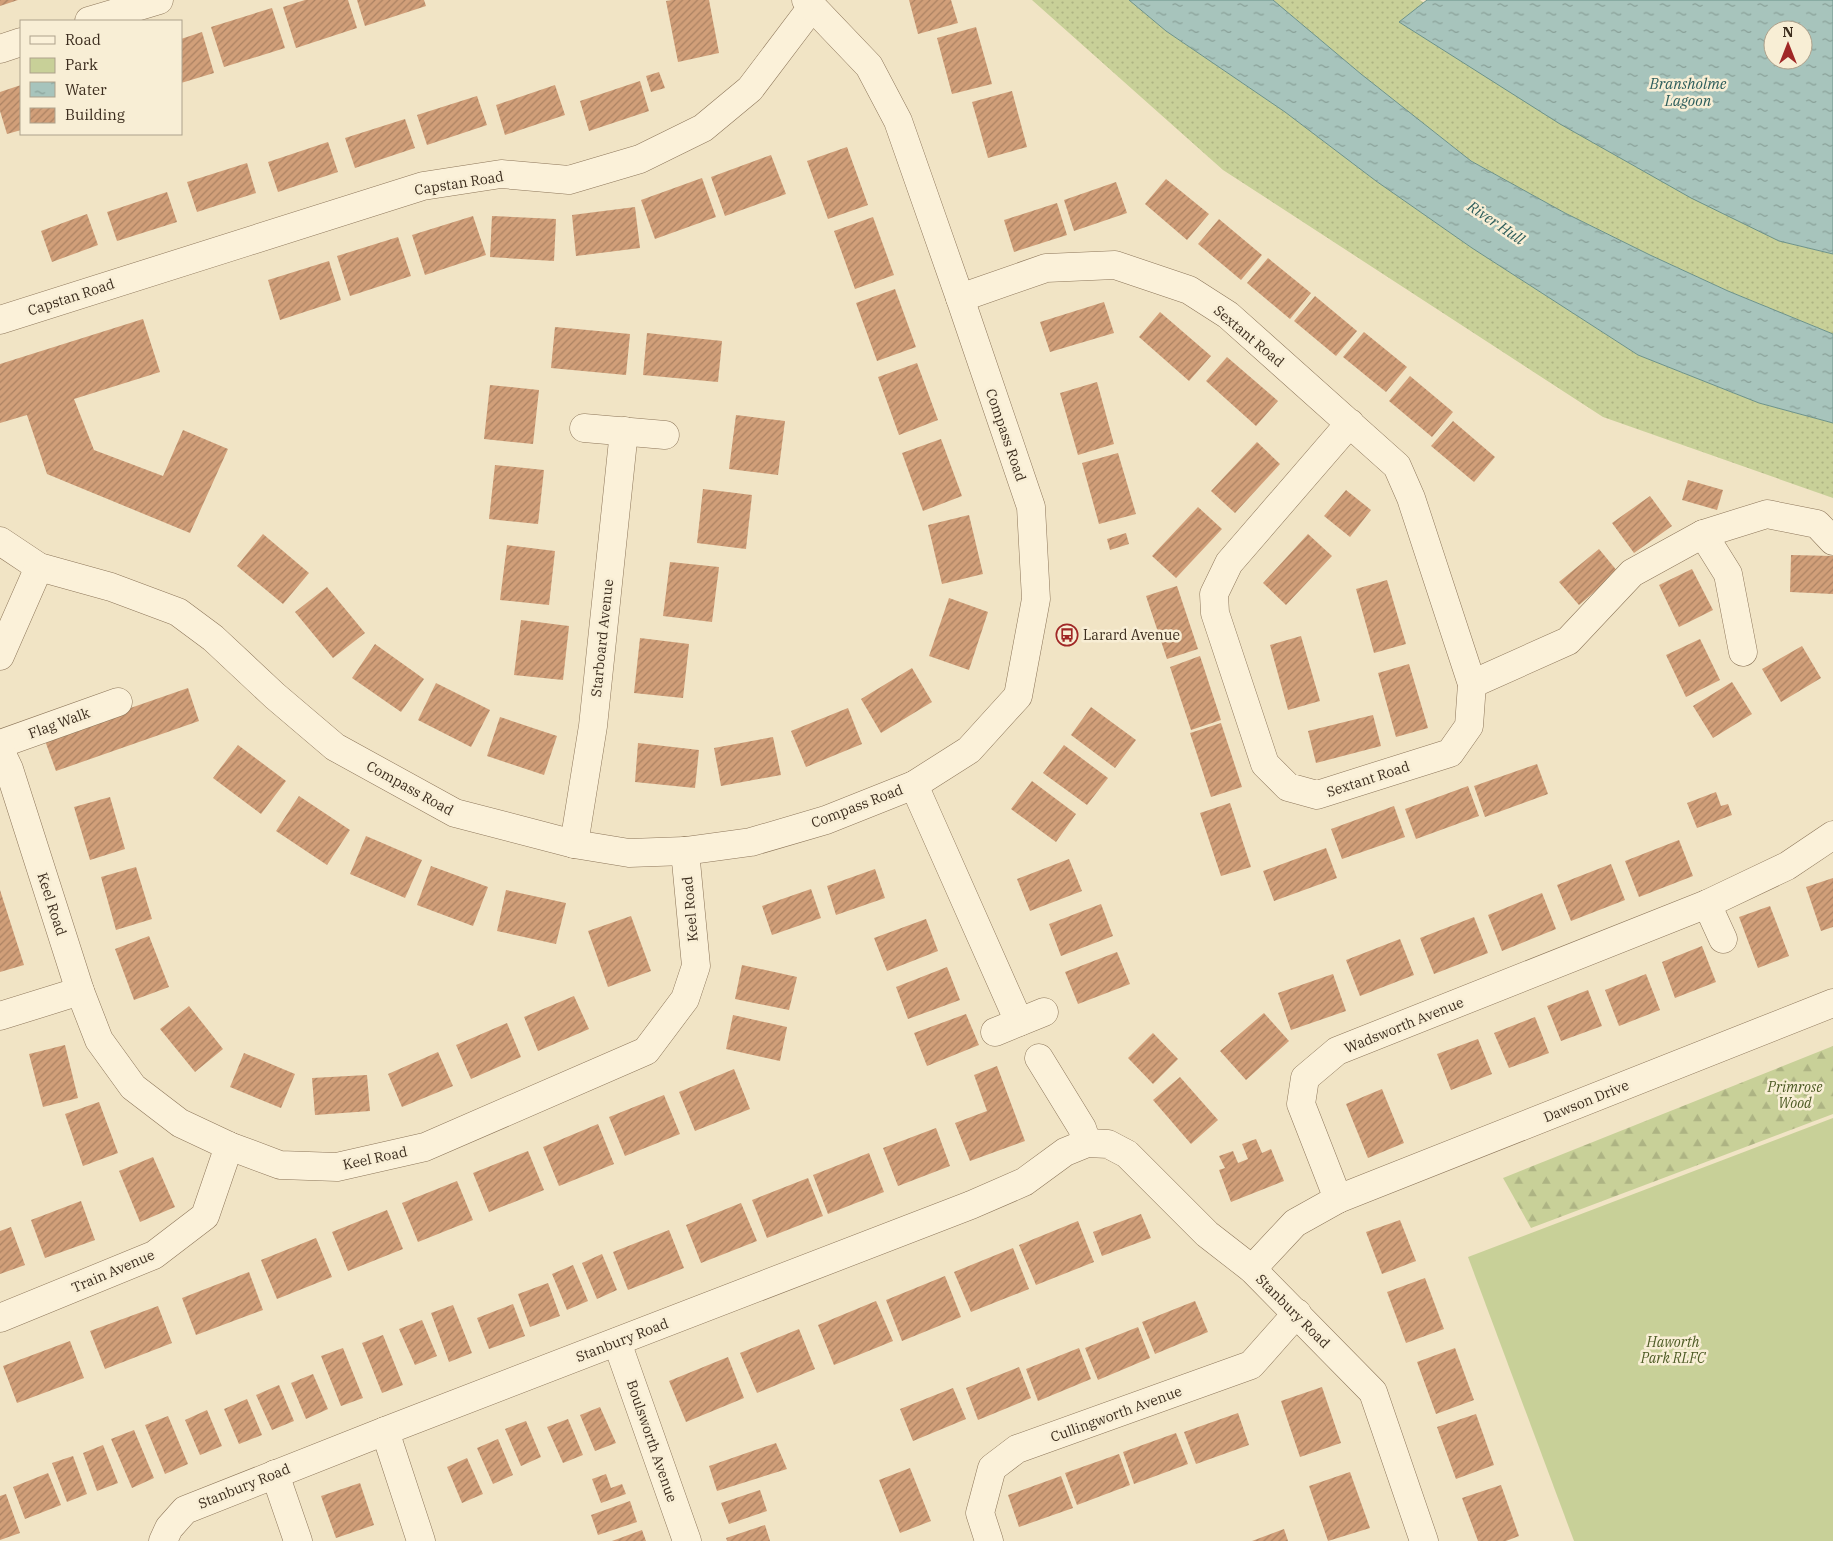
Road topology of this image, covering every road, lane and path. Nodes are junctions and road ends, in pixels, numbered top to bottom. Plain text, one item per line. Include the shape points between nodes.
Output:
1 (159, 0) edge
2 (809, 3) edge
3 (92, 20) edge
4 (20, 42) edge
5 (0, 48) edge
6 (960, 298) junction
7 (0, 320) edge
8 (1350, 423) junction
9 (584, 428) dead end
10 (624, 431) junction
11 (665, 435) dead end
12 (1703, 534) junction
13 (0, 541) edge
14 (1833, 541) edge
15 (38, 567) junction
16 (1743, 652) dead end
17 (0, 656) edge
18 (1472, 684) junction
19 (118, 702) dead end
20 (2, 759) edge
21 (914, 785) junction
22 (1833, 835) edge
23 (574, 844) junction
24 (685, 851) junction
25 (1707, 904) junction
26 (1722, 939) dead end
27 (80, 991) junction
28 (1833, 1003) edge
29 (0, 1016) edge
30 (1019, 1022) dead end
31 (1039, 1058) dead end
32 (1087, 1142) junction
33 (228, 1146) junction
34 (1338, 1199) junction
35 (1252, 1269) junction
36 (1297, 1313) junction
37 (0, 1318) edge
38 (617, 1342) junction
39 (385, 1431) junction
40 (275, 1474) junction
41 (163, 1541) edge
42 (298, 1541) edge
43 (421, 1541) edge
44 (687, 1541) edge
45 (989, 1541) edge
46 (1424, 1541) edge

1 - 3 street
2 - 6 street, Compass Road via 869,66 898,121
2 - 7 street, Capstan Road via 750,89 703,128 640,159 569,180 501,174 423,186
4 - 5 street
6 - 8 street, Sextant Road via 1046,268 1115,265 1189,290 1228,316
6 - 21 street, Compass Road via 1030,507 1036,599 1018,696 969,750
8 - 18 street, Sextant Road via 1397,466 1411,498
8 - 18 street, Sextant Road via 1229,563 1214,594 1215,613 1265,764 1288,786 1317,795 1450,753 1469,726
9 - 10 street
10 - 11 street
10 - 23 street, Starboard Avenue via 593,726
12 - 14 street via 1767,514 1817,524
12 - 16 street via 1728,574
12 - 18 street via 1632,573 1568,641
13 - 15 street, Compass Road
15 - 17 street
15 - 23 street, Compass Road via 111,586 178,612 213,638 335,746 455,814
19 - 20 street, Flag Walk
20 - 27 street, Keel Road
21 - 24 street, Compass Road via 826,820 751,842
21 - 30 street
22 - 25 street, Wadsworth Avenue via 1787,866
23 - 24 street, Compass Road via 629,853
24 - 33 street, Keel Road via 696,966 685,999 646,1051 425,1147 337,1167 280,1165
25 - 26 street
25 - 34 street, Wadsworth Avenue via 1337,1051 1305,1078 1301,1104
27 - 29 street
27 - 33 street, Keel Road via 99,1040 133,1087 180,1123
28 - 34 street, Dawson Drive
31 - 32 street via 1082,1128
32 - 35 street, Stanbury Road via 1108,1144 1127,1154 1207,1234
32 - 38 street, Stanbury Road via 1065,1152 1024,1182 971,1205
33 - 37 street, Train Avenue via 205,1216 154,1255
34 - 35 street via 1294,1222
35 - 36 street, Stanbury Road
36 - 45 street, Cullingworth Avenue via 1251,1364 1017,1450 992,1468 980,1513
36 - 46 street, Stanbury Road via 1373,1392
38 - 39 street, Stanbury Road
38 - 44 street, Boulsworth Avenue
39 - 40 street, Stanbury Road
39 - 43 street
40 - 41 street, Stanbury Road via 185,1510 169,1528
40 - 42 street

